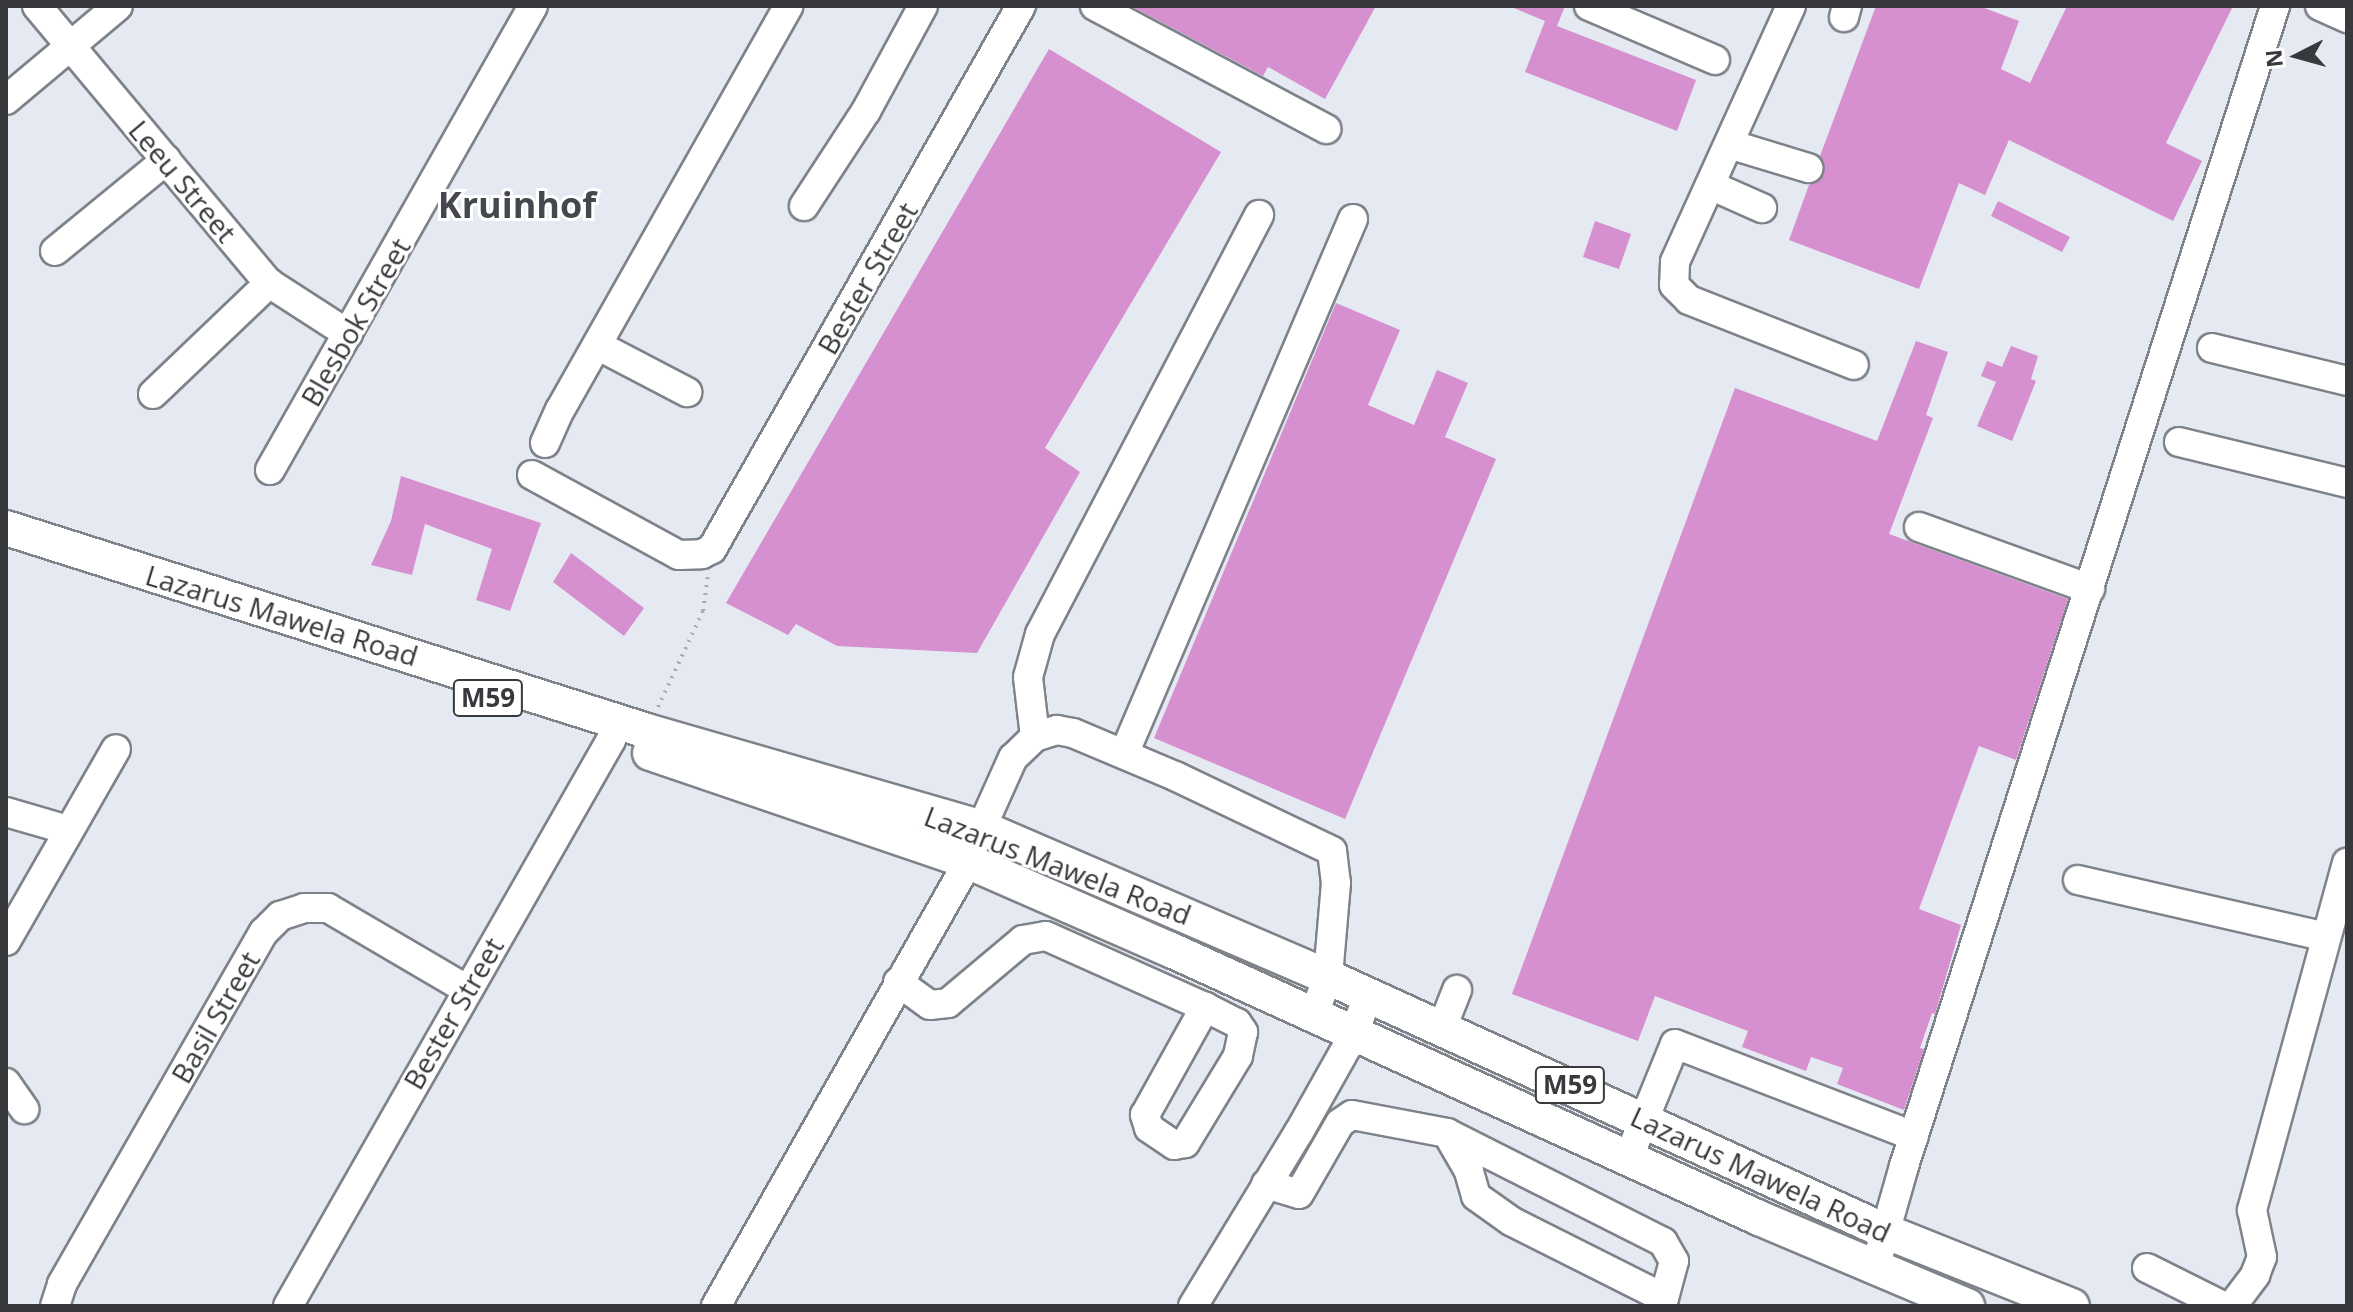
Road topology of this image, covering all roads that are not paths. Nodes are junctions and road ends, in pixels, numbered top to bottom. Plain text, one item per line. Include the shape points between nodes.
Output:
1 (37, 6) edge
2 (118, 6) edge
3 (533, 6) edge
4 (789, 6) edge
5 (923, 6) edge
6 (1021, 6) edge
7 (1095, 6) edge
8 (1589, 6) edge
9 (1791, 6) edge
10 (2275, 6) edge
11 (2320, 6) edge
12 (1653, 18) edge
13 (2347, 18) edge
14 (71, 47) junction
15 (1715, 60) dead end
16 (6, 100) edge
17 (1326, 129) dead end
18 (1729, 144) junction
19 (166, 160) junction
20 (1808, 168) dead end
21 (1710, 185) junction
22 (804, 206) dead end
23 (1762, 208) dead end
24 (1259, 215) dead end
25 (1353, 219) dead end
26 (55, 251) dead end
27 (269, 283) junction
28 (348, 334) junction
29 (597, 345) junction
30 (2212, 348) dead end
31 (1854, 365) dead end
32 (2347, 381) edge
33 (687, 392) dead end
34 (153, 394) dead end
35 (2179, 442) dead end
36 (545, 443) dead end
37 (270, 470) dead end
38 (532, 475) dead end
39 (2347, 483) edge
40 (1919, 527) dead end
41 (6, 528) edge
42 (6, 545) edge
43 (2090, 589) junction
44 (625, 731) junction
45 (1035, 737) junction
46 (116, 749) dead end
47 (1124, 754) junction
48 (6, 812) edge
49 (982, 828) junction
50 (68, 830) junction
51 (967, 861) junction
52 (2347, 863) edge
53 (2078, 880) dead end
54 (2326, 937) junction
55 (6, 941) edge
56 (1328, 977) junction
57 (898, 982) junction
58 (466, 989) junction
59 (1457, 990) dead end
60 (1368, 995) junction
61 (1205, 1007) junction
62 (1313, 1016) junction
63 (1442, 1028) junction
64 (1354, 1034) junction
65 (6, 1083) edge
66 (24, 1109) dead end
67 (1645, 1121) junction
68 (1447, 1133) junction
69 (1914, 1136) junction
70 (1628, 1159) junction
71 (1266, 1184) junction
72 (1887, 1232) junction
73 (1875, 1268) junction
74 (2147, 1268) dead end
75 (55, 1306) edge
76 (288, 1306) edge
77 (716, 1306) edge
78 (1193, 1306) edge
79 (1967, 1306) edge
80 (2072, 1306) edge
81 (2223, 1306) edge
82 (2232, 1306) edge

1 - 14 street, Leeu Street
2 - 14 street
3 - 28 street, Blesbok Street
4 - 29 street
5 - 22 street via 866,111
6 - 38 street, Bester Street via 712,549 679,555
7 - 17 street
8 - 12 street
9 - 18 street
10 - 43 street
11 - 13 street
12 - 15 street
14 - 16 street
14 - 19 street, Leeu Street
18 - 20 street
18 - 21 street
19 - 26 street
19 - 27 street, Leeu Street
21 - 23 street
21 - 31 street via 1675,262 1674,285 1689,300
24 - 45 street via 1040,634 1028,677
25 - 47 street
27 - 28 street, Leeu Street
27 - 34 street
28 - 37 street, Blesbok Street
29 - 33 street
29 - 36 street
30 - 32 street
35 - 39 street
40 - 43 street
41 - 44 main road, Lazarus Mawela Road / M59
42 - 44 main road, Lazarus Mawela Road / M59 via 459,688
43 - 69 street
44 - 49 main road, Lazarus Mawela Road / M59
44 - 51 main road, Lazarus Mawela Road / M59
44 - 58 street, Bester Street
45 - 47 street via 1057,730 1073,733
45 - 49 street via 1013,758
46 - 50 street
47 - 56 street via 1332,851 1336,883
48 - 50 street
49 - 51 street
49 - 56 main road, Lazarus Mawela Road / M59
50 - 55 street
51 - 57 street
51 - 62 main road, Lazarus Mawela Road / M59
52 - 54 street
53 - 54 street
54 - 82 street via 2252,1210 2262,1257
56 - 60 main road, Lazarus Mawela Road / M59
56 - 62 street
57 - 61 street via 930,1005 948,1003 1023,940 1046,936
57 - 77 street
58 - 75 street, Basil Street via 328,908 280,916 264,932 62,1284
58 - 76 street, Bester Street
59 - 63 street
60 - 63 main road, Lazarus Mawela Road / M59
60 - 64 street
61 - 61 street via 1237,1023 1242,1042 1185,1143 1174,1145 1149,1128 1145,1115
62 - 64 main road, Lazarus Mawela Road / M59
63 - 67 main road, Lazarus Mawela Road / M59
64 - 70 main road, Lazarus Mawela Road / M59
64 - 71 street
65 - 66 street
67 - 69 street via 1675,1044
67 - 70 street
67 - 72 main road, Lazarus Mawela Road / M59
68 - 68 street via 1663,1242 1674,1261 1664,1298 1511,1221 1476,1196 1469,1171
68 - 71 street via 1352,1115 1340,1123 1299,1194
69 - 72 street
70 - 73 main road, Lazarus Mawela Road / M59
71 - 78 street
72 - 73 street
72 - 80 main road, Lazarus Mawela Road / M59
73 - 79 main road, Lazarus Mawela Road / M59
74 - 81 street

